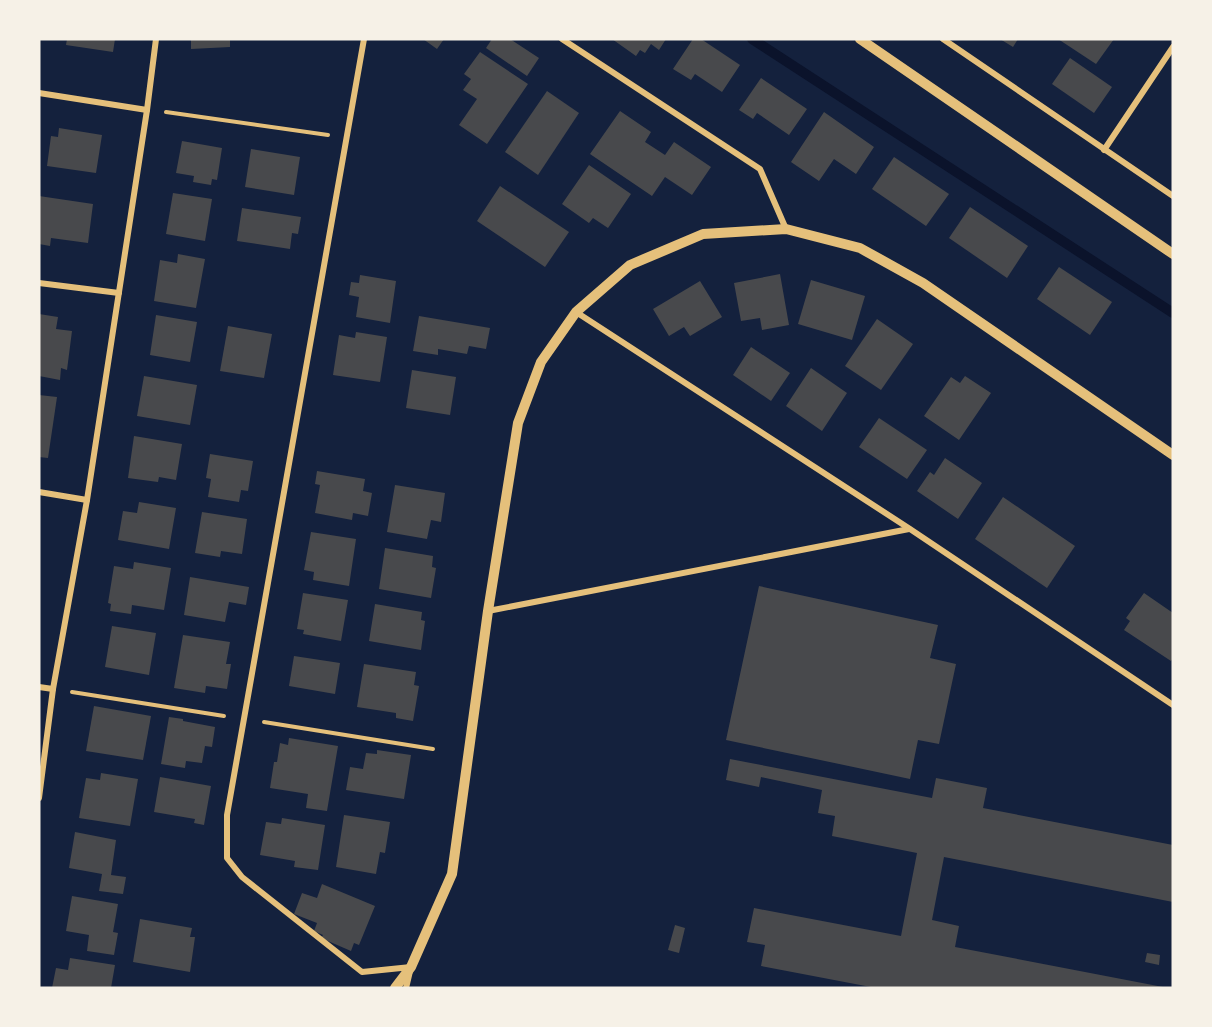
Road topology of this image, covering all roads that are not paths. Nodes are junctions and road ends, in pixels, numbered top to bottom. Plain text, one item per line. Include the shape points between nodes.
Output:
1 (156, 39) edge
2 (363, 39) edge
3 (562, 39) edge
4 (860, 39) edge
5 (943, 39) edge
6 (1173, 47) edge
7 (39, 93) edge
8 (147, 110) junction
9 (1104, 150) junction
10 (1173, 196) edge
11 (786, 229) junction
12 (1173, 254) edge
13 (39, 283) edge
14 (119, 293) junction
15 (576, 312) junction
16 (1173, 456) edge
17 (39, 492) edge
18 (87, 500) junction
19 (910, 529) junction
20 (488, 611) junction
21 (39, 687) edge
22 (53, 689) junction
23 (1173, 705) edge
24 (39, 798) edge
25 (411, 967) junction
26 (395, 988) edge
27 (406, 988) edge

1 - 8 street
2 - 25 street via 227,815 227,858 242,877 362,972
3 - 11 street via 760,169
4 - 12 street
5 - 9 street
6 - 9 street
7 - 8 street
8 - 14 street
9 - 10 street
11 - 15 street via 703,234 630,265
11 - 16 street via 860,248 923,283
13 - 14 street
14 - 18 street
15 - 19 street
15 - 20 street via 541,362 518,423
17 - 18 street
18 - 22 street
19 - 20 street
19 - 23 street
20 - 25 street via 452,874
21 - 22 street
22 - 24 street
25 - 26 street
25 - 27 street

